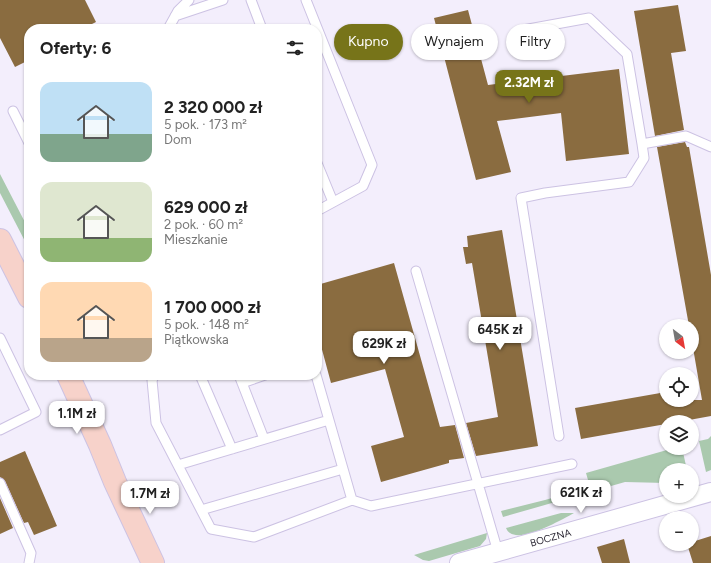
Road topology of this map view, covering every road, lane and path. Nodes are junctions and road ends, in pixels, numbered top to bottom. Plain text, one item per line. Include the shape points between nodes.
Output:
1 (189, 0) edge
2 (223, 0) edge
3 (251, 0) edge
4 (306, 0) edge
5 (175, 16) junction
6 (171, 24) edge
7 (260, 24) edge
8 (316, 24) edge
9 (556, 24) edge
10 (322, 40) edge
11 (13, 111) dead end
12 (24, 133) edge
13 (642, 144) junction
14 (711, 147) edge
15 (322, 175) edge
16 (333, 202) junction
17 (322, 208) edge
18 (0, 240) edge
19 (416, 271) dead end
20 (24, 287) edge
21 (0, 338) edge
22 (70, 380) edge
23 (152, 380) edge
24 (202, 380) edge
25 (240, 380) edge
26 (317, 380) edge
27 (329, 420) junction
28 (0, 430) edge
29 (559, 436) dead end
30 (264, 439) junction
31 (232, 449) junction
32 (572, 464) dead end
33 (178, 465) junction
34 (343, 469) junction
35 (115, 482) junction
36 (0, 483) edge
37 (478, 484) junction
38 (711, 492) edge
39 (352, 500) junction
40 (201, 510) junction
41 (499, 558) edge
42 (29, 563) edge
43 (136, 563) edge
44 (153, 563) edge
45 (459, 563) edge

1 - 5 lane
2 - 5 lane
3 - 7 lane
4 - 8 lane
5 - 6 lane
9 - 13 lane via 588,18 627,54
10 - 16 lane via 372,165 363,186
11 - 12 lane
13 - 14 lane via 686,136
13 - 29 lane via 644,158 629,182 521,198
15 - 16 lane
16 - 17 lane
18 - 20 main road
19 - 37 lane
21 - 28 lane via 36,412
22 - 35 main road
23 - 33 lane via 156,423
24 - 31 lane
25 - 30 lane
26 - 27 lane
27 - 30 lane
27 - 34 lane
30 - 31 lane
31 - 33 lane
32 - 37 lane
33 - 40 lane
34 - 39 lane
34 - 40 lane
35 - 43 main road
35 - 44 main road
36 - 42 lane via 31,553
37 - 39 lane via 371,506
37 - 41 lane
38 - 41 street, BOCZNA
39 - 40 lane via 254,537 211,529
41 - 45 street, BOCZNA

